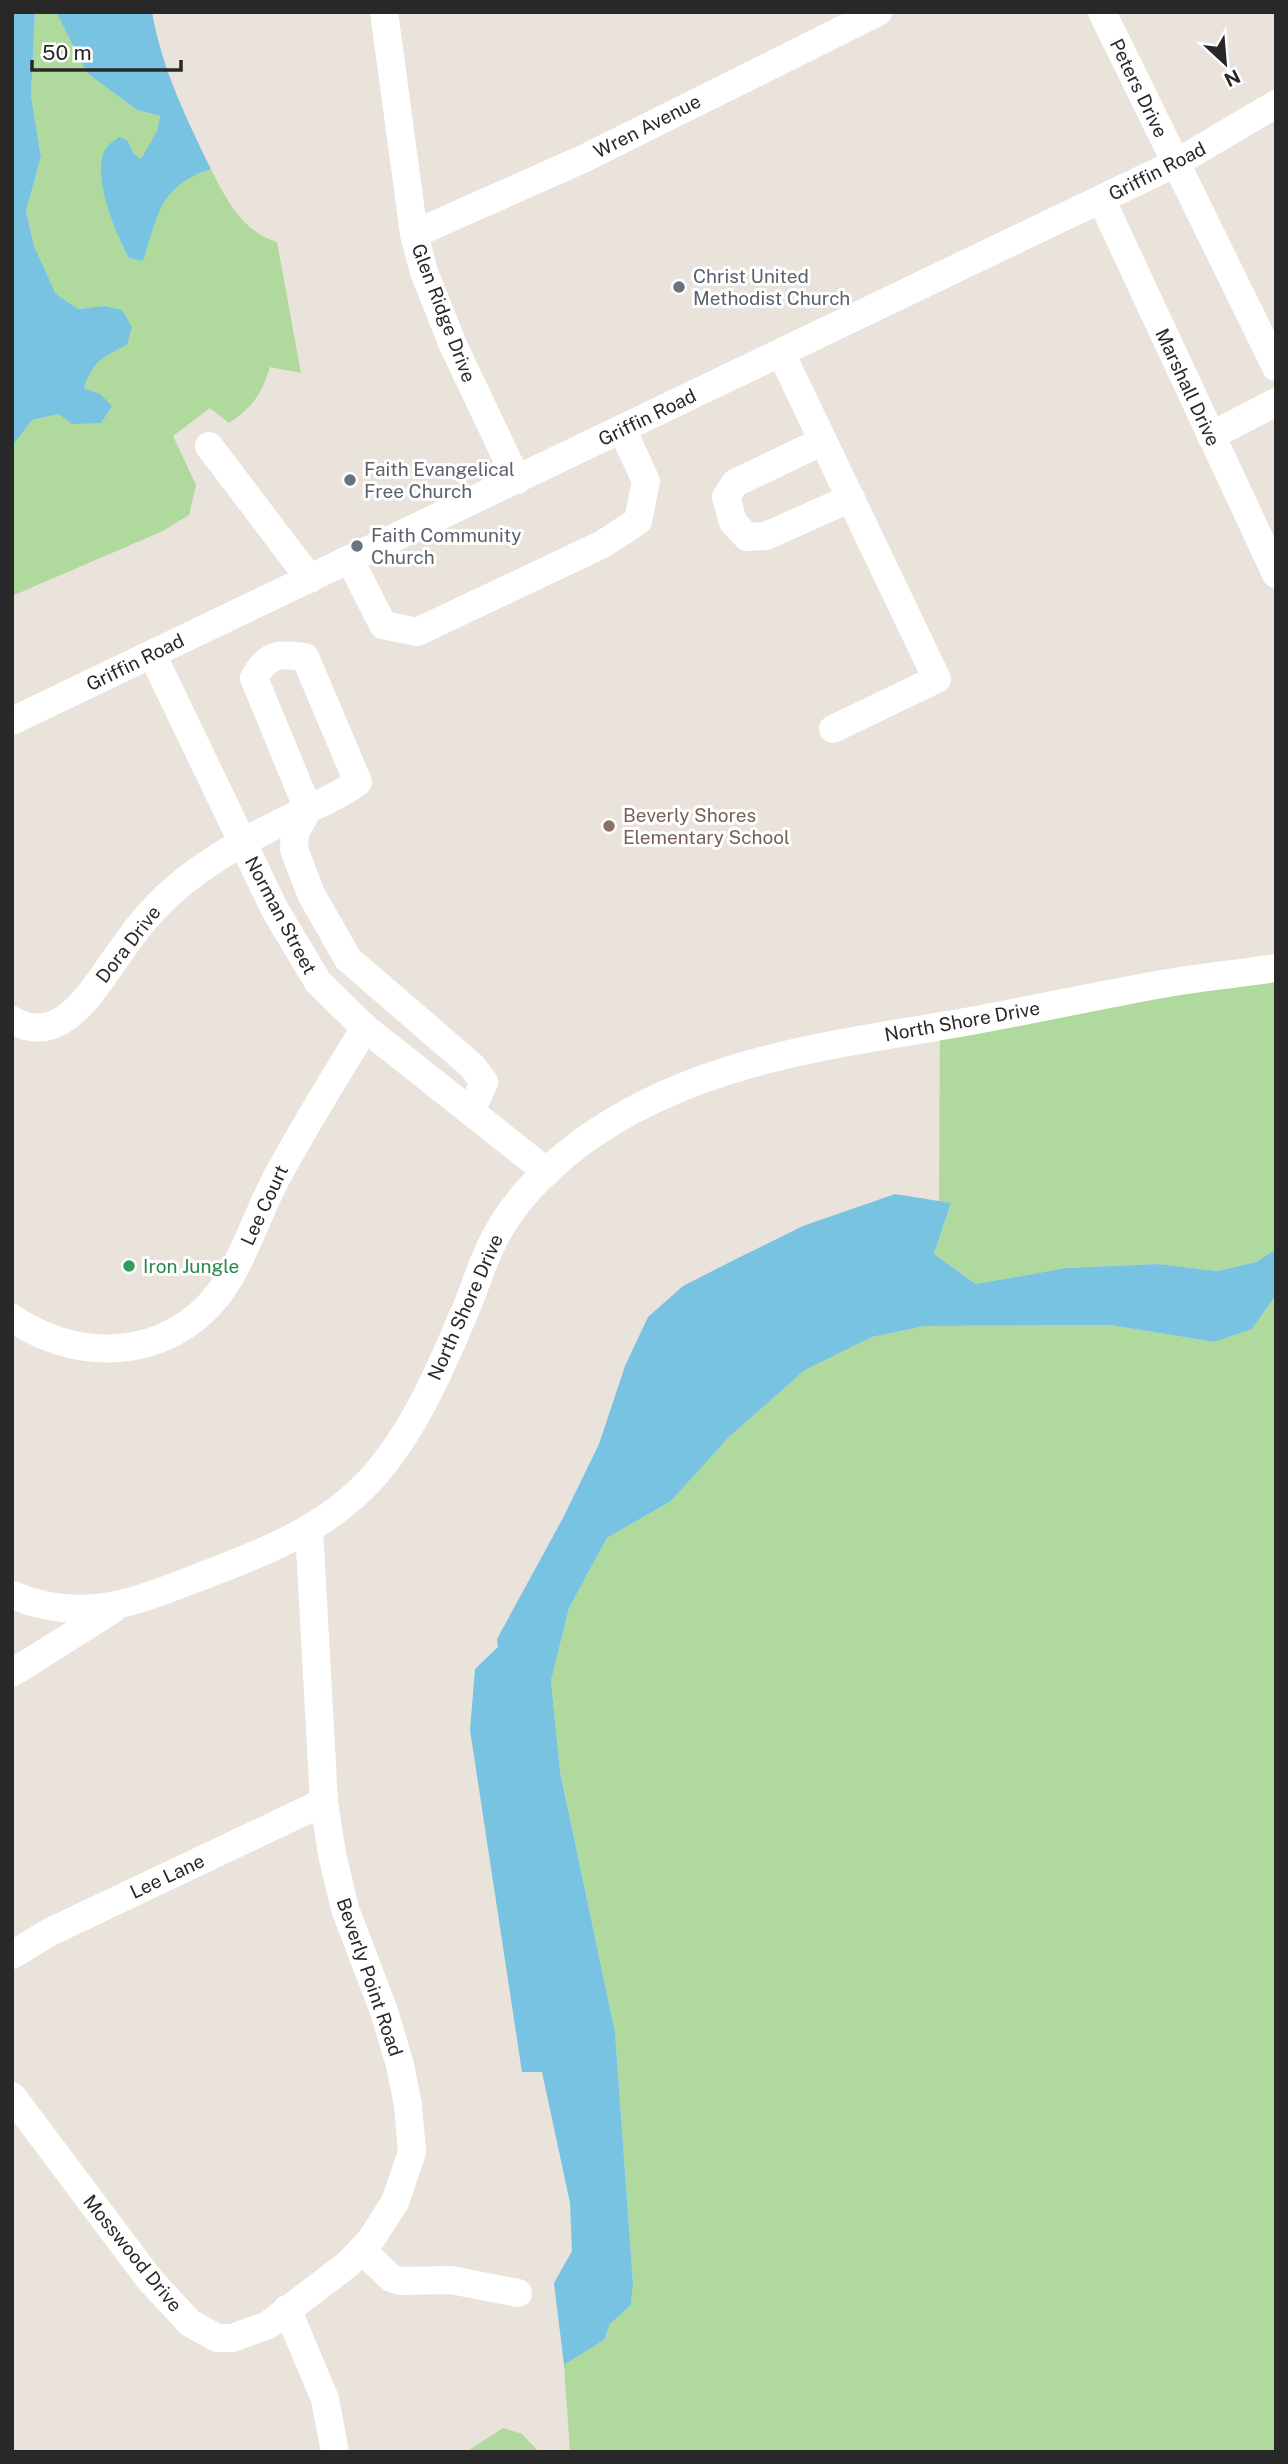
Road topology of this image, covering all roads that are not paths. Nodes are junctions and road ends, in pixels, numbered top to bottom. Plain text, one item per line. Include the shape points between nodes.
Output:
1 (384, 12) edge
2 (877, 12) edge
3 (1102, 12) edge
4 (1276, 104) edge
5 (1176, 163) junction
6 (1101, 199) junction
7 (414, 234) junction
8 (781, 353) junction
9 (1276, 367) edge
10 (1276, 402) edge
11 (622, 429) junction
12 (1211, 436) junction
13 (824, 441) junction
14 (209, 446) dead end
15 (517, 480) junction
16 (851, 498) junction
17 (1270, 546) edge
18 (349, 560) junction
19 (1276, 574) edge
20 (310, 579) junction
21 (152, 654) junction
22 (12, 722) edge
23 (833, 729) dead end
24 (308, 809) junction
25 (242, 842) junction
26 (1276, 968) edge
27 (12, 1020) edge
28 (365, 1028) junction
29 (471, 1112) junction
30 (547, 1172) junction
31 (12, 1318) edge
32 (309, 1528) junction
33 (12, 1595) edge
34 (120, 1605) junction
35 (12, 1673) edge
36 (324, 1802) junction
37 (12, 1955) edge
38 (12, 2096) edge
39 (362, 2250) junction
40 (518, 2293) dead end
41 (287, 2309) junction
42 (335, 2452) edge

1 - 7 street, Glen Ridge Drive
2 - 7 street, Wren Avenue via 584,158
3 - 5 street, Peters Drive
4 - 5 street, Griffin Road
5 - 6 street, Griffin Road
5 - 9 street, Peters Drive
6 - 8 street, Griffin Road
6 - 12 street, Marshall Drive
7 - 15 street, Glen Ridge Drive via 453,345
8 - 11 street, Griffin Road
8 - 13 street
10 - 12 street
11 - 15 street, Griffin Road
11 - 18 street via 646,484 638,521 603,544 417,632 383,625
12 - 17 street, Marshall Drive
13 - 16 street
13 - 16 street via 735,483 726,497 733,522 747,537 766,536
14 - 20 street
15 - 18 street, Griffin Road
16 - 23 street via 937,680
17 - 19 street, Marshall Drive
18 - 20 street, Griffin Road
20 - 21 street, Griffin Road
21 - 22 street, Griffin Road
21 - 25 street, Norman Street
24 - 24 street, Dora Drive via 358,782 305,657 284,654 263,662 254,678
24 - 25 street, Dora Drive
24 - 29 street via 295,833 295,849 311,894 348,959 472,1066 484,1082
25 - 27 street, Dora Drive via 178,886 155,908 69,1016 33,1028
25 - 28 street, Norman Street via 302,960
26 - 30 street, North Shore Drive via 1167,983 803,1050 736,1067 685,1085 615,1120
28 - 29 street, Norman Street
28 - 31 street, Lee Court via 285,1162 229,1278 200,1312 159,1339 111,1350 54,1342
29 - 30 street, Norman Street
30 - 32 street, North Shore Drive via 498,1231 430,1386 393,1451 357,1493
32 - 34 street, North Shore Drive via 264,1552
32 - 36 street, Beverly Point Road
33 - 34 street, North Shore Drive via 66,1611
34 - 35 street
36 - 37 street, Lee Lane via 62,1926
36 - 39 street, Beverly Point Road via 345,1909 384,2011 408,2105 412,2152 395,2202
38 - 41 street, Mosswood Drive via 150,2280 190,2323 217,2337 232,2338 268,2325
39 - 40 street via 400,2281 451,2280
39 - 41 street, Beverly Point Road
41 - 42 street via 325,2399

